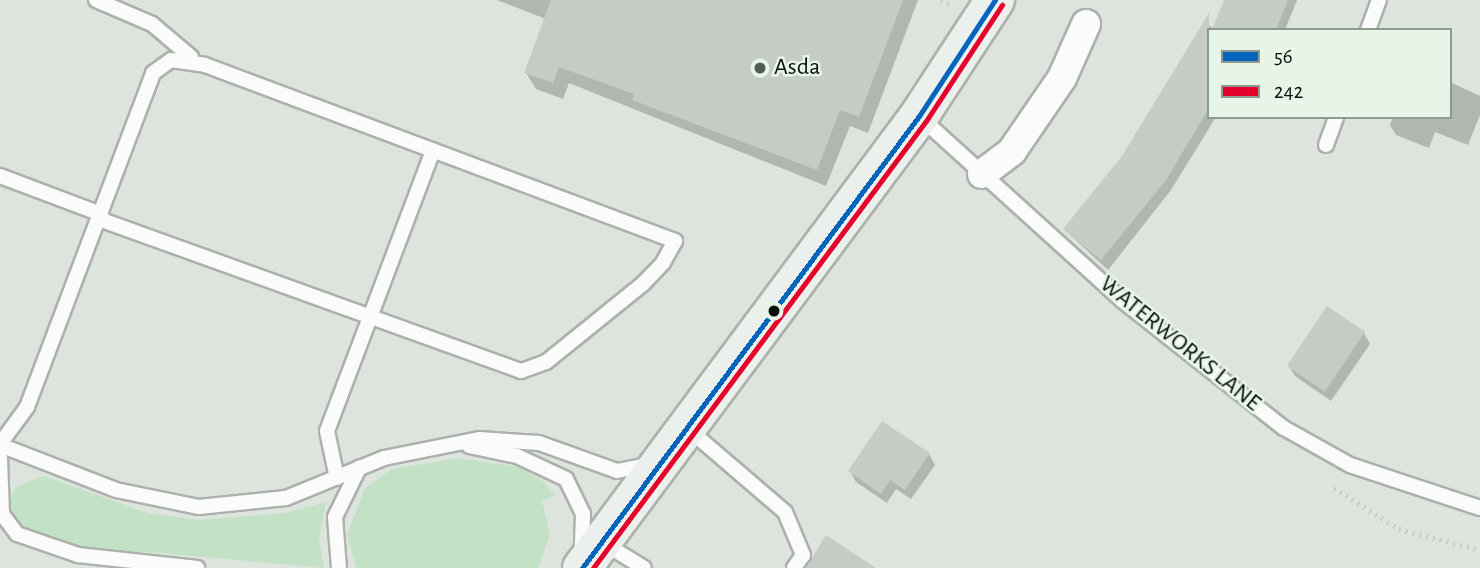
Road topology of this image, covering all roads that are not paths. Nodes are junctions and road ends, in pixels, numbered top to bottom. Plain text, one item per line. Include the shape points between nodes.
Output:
1 (96, 0) edge
2 (995, 0) edge
3 (1379, 0) edge
4 (1086, 24) dead end
5 (1369, 28) edge
6 (211, 67) junction
7 (919, 116) junction
8 (1335, 119) edge
9 (1326, 145) dead end
10 (433, 150) junction
11 (982, 174) junction
12 (0, 176) edge
13 (100, 217) junction
14 (369, 319) junction
15 (680, 436) junction
16 (447, 442) junction
17 (0, 444) edge
18 (0, 457) edge
19 (359, 467) junction
20 (337, 478) junction
21 (1480, 508) edge
22 (586, 559) edge
23 (197, 568) edge
24 (339, 568) edge
25 (644, 568) edge
26 (794, 568) edge

1 - 6 lane via 152,24 181,52
2 - 7 main road
3 - 5 lane
4 - 11 street via 1062,79 1012,151
6 - 10 lane
6 - 13 lane via 177,58 153,73
7 - 11 lane, WATERWORKS LANE
7 - 15 main road
8 - 9 lane
10 - 14 lane
10 - 14 lane via 675,241 644,283 532,370 507,369
11 - 21 lane, WATERWORKS LANE via 1123,301 1284,428 1350,465
12 - 13 lane
13 - 14 lane
13 - 17 lane via 27,407
14 - 20 lane via 327,431
15 - 16 lane via 644,467 617,471 514,439
15 - 22 main road
15 - 26 lane via 785,512 803,555
16 - 19 lane
16 - 22 lane via 517,456 566,479 583,514
17 - 20 lane via 116,490 180,505 273,501
18 - 23 lane via 2,514 17,534 78,555
19 - 20 lane
19 - 24 lane via 335,517
22 - 25 lane

